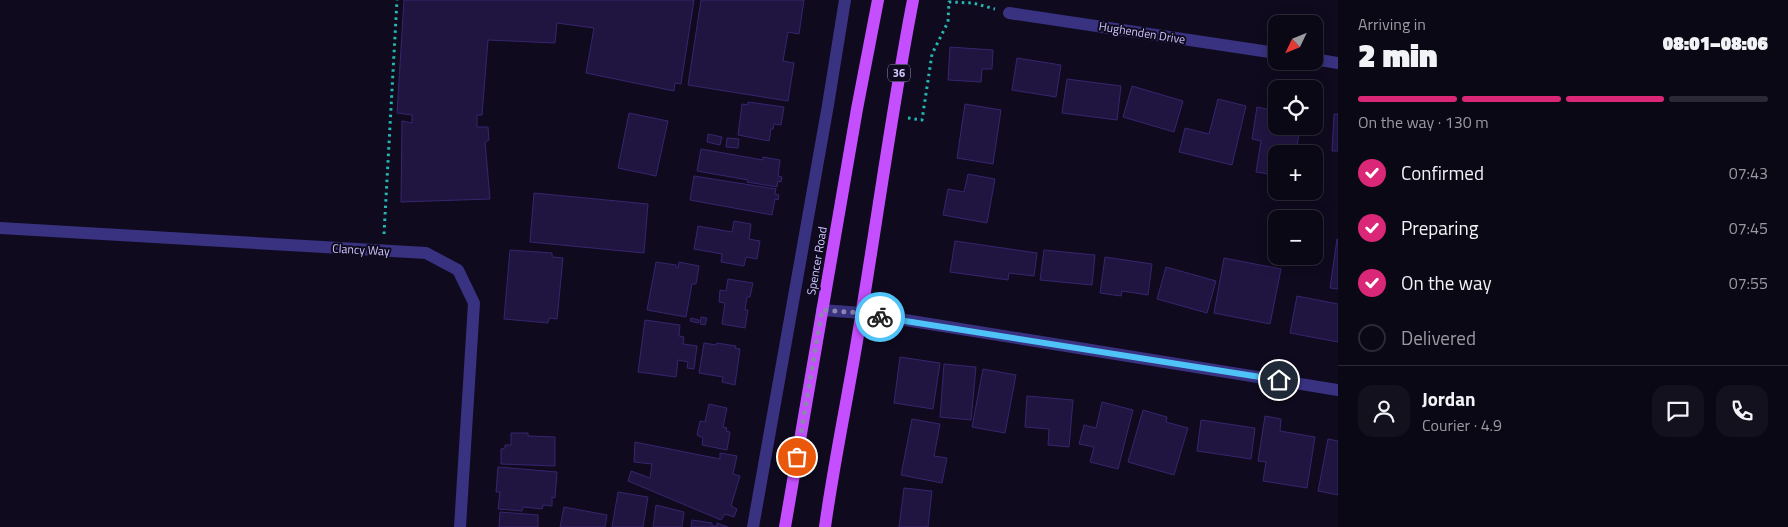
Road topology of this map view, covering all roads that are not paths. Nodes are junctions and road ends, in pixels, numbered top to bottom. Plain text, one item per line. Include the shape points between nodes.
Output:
1 (845, 0) edge
2 (878, 0) edge
3 (913, 0) edge
4 (1009, 13) road end
5 (1268, 52) edge
6 (1323, 60) edge
7 (1338, 63) edge
8 (0, 228) edge
9 (822, 310) junction
10 (862, 313) junction
11 (1338, 390) edge
12 (460, 527) edge
13 (753, 527) edge
14 (785, 527) edge
15 (825, 527) edge

1 - 13 street, Spencer Road
2 - 9 main road, Spencer Road
3 - 10 main road, 36
4 - 5 street, Hughenden Drive
6 - 7 street
8 - 12 street, Clancy Way via 426,253 458,270 474,303
9 - 10 street
9 - 14 main road, Spencer Road
10 - 11 street
10 - 15 main road, 36

